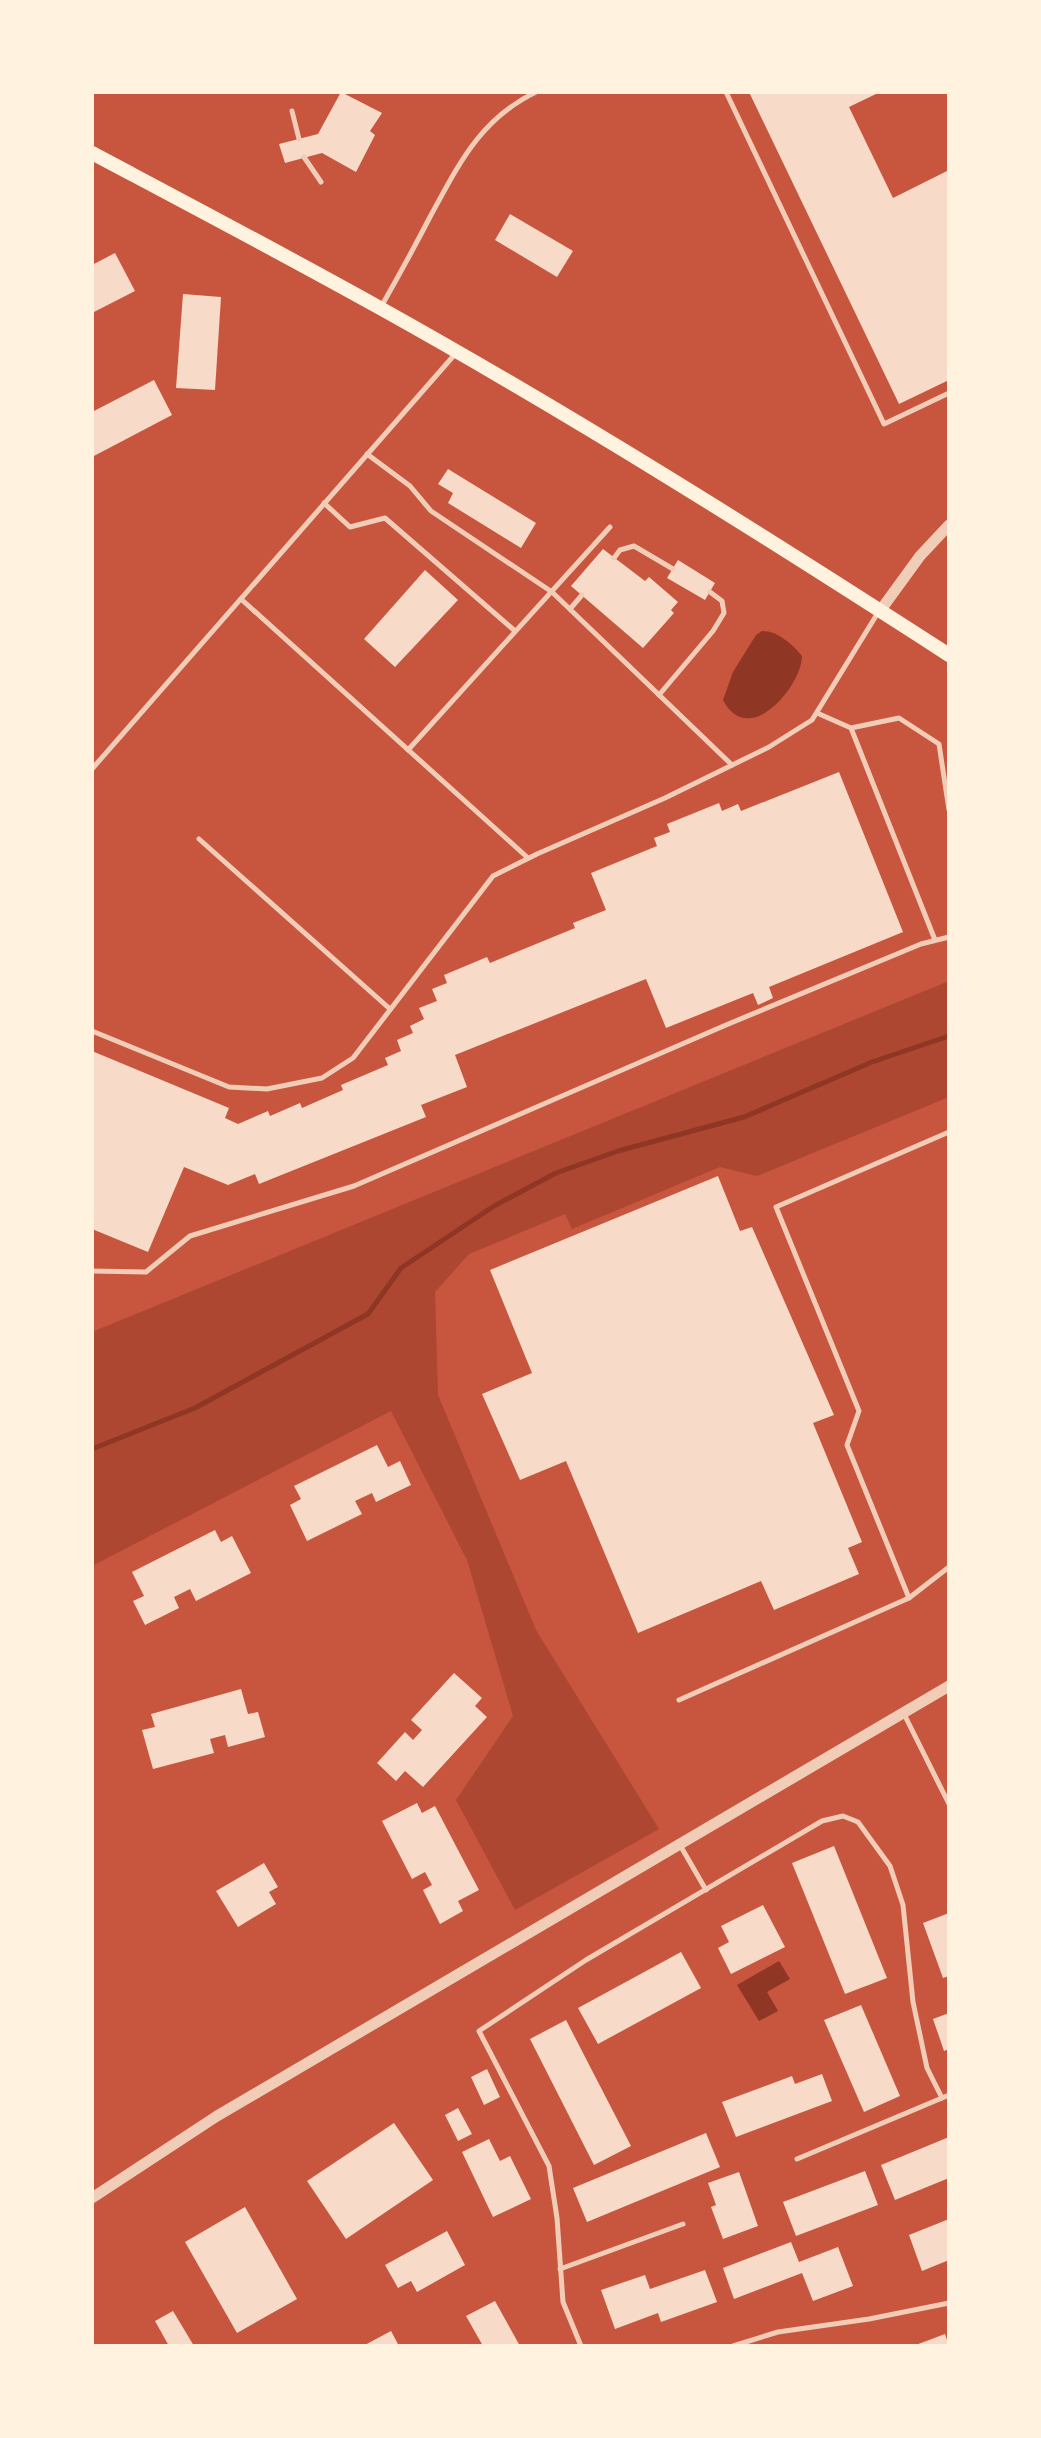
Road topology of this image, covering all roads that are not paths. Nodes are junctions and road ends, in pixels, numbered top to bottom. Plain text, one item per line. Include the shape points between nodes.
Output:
1 (536, 92) edge
2 (726, 92) edge
3 (292, 111) dead end
4 (299, 139) dead end
5 (92, 153) edge
6 (304, 157) dead end
7 (321, 182) dead end
8 (381, 308) junction
9 (456, 352) junction
10 (949, 393) edge
11 (367, 454) junction
12 (324, 503) junction
13 (949, 525) edge
14 (610, 527) dead end
15 (614, 558) dead end
16 (673, 569) dead end
17 (552, 592) junction
18 (710, 592) dead end
19 (582, 595) dead end
20 (241, 598) junction
21 (570, 609) junction
22 (880, 611) junction
23 (515, 631) junction
24 (949, 655) edge
25 (659, 695) junction
26 (817, 713) junction
27 (851, 728) junction
28 (408, 750) junction
29 (949, 760) edge
30 (941, 761) junction
31 (732, 765) junction
32 (92, 769) edge
33 (949, 810) edge
34 (199, 839) dead end
35 (528, 858) junction
36 (949, 937) edge
37 (935, 940) junction
38 (390, 1009) junction
39 (92, 1031) edge
40 (949, 1132) edge
41 (92, 1271) edge
42 (949, 1567) edge
43 (909, 1598) junction
44 (949, 1686) edge
45 (679, 1700) dead end
46 (903, 1713) junction
47 (949, 1804) edge
48 (680, 1844) junction
49 (706, 1890) junction
50 (949, 2095) edge
51 (942, 2098) junction
52 (797, 2159) dead end
53 (92, 2198) edge
54 (683, 2224) dead end
55 (560, 2269) junction
56 (949, 2303) edge
57 (581, 2346) edge
58 (733, 2346) edge

1 - 8 lane via 499,116 465,152
2 - 10 lane via 884,424
3 - 4 lane
5 - 8 main road
6 - 7 lane
8 - 9 main road
9 - 11 lane
9 - 22 main road
11 - 12 lane
11 - 17 lane via 410,486 431,511
12 - 20 lane
12 - 23 lane via 350,527 385,518
13 - 22 street
14 - 17 lane
15 - 16 lane via 634,546
17 - 21 lane
17 - 23 lane
18 - 25 lane via 722,601 724,613
19 - 21 lane
20 - 28 lane
20 - 32 lane
21 - 25 lane
22 - 24 main road
22 - 26 lane
23 - 28 lane
25 - 31 lane
26 - 27 lane
26 - 31 lane
27 - 30 lane via 899,718 939,744
27 - 37 lane
28 - 35 lane
29 - 30 lane
30 - 33 lane
31 - 35 lane
34 - 38 lane
35 - 38 lane via 493,876
36 - 37 lane
37 - 41 lane via 354,1186 190,1236 146,1272
38 - 39 lane via 353,1058 322,1078 267,1089 229,1087
40 - 43 lane via 776,1207 859,1411 847,1445
42 - 43 lane
43 - 45 lane
44 - 46 street
46 - 47 lane
46 - 48 street
48 - 49 lane
48 - 53 street via 217,2116
49 - 51 lane via 822,1821 843,1816 858,1822 890,1866 903,1905 913,2002 927,2068
49 - 55 lane via 479,2031 549,2166
50 - 51 lane
51 - 52 lane
54 - 55 lane
55 - 57 lane via 563,2302
56 - 58 lane via 778,2332

